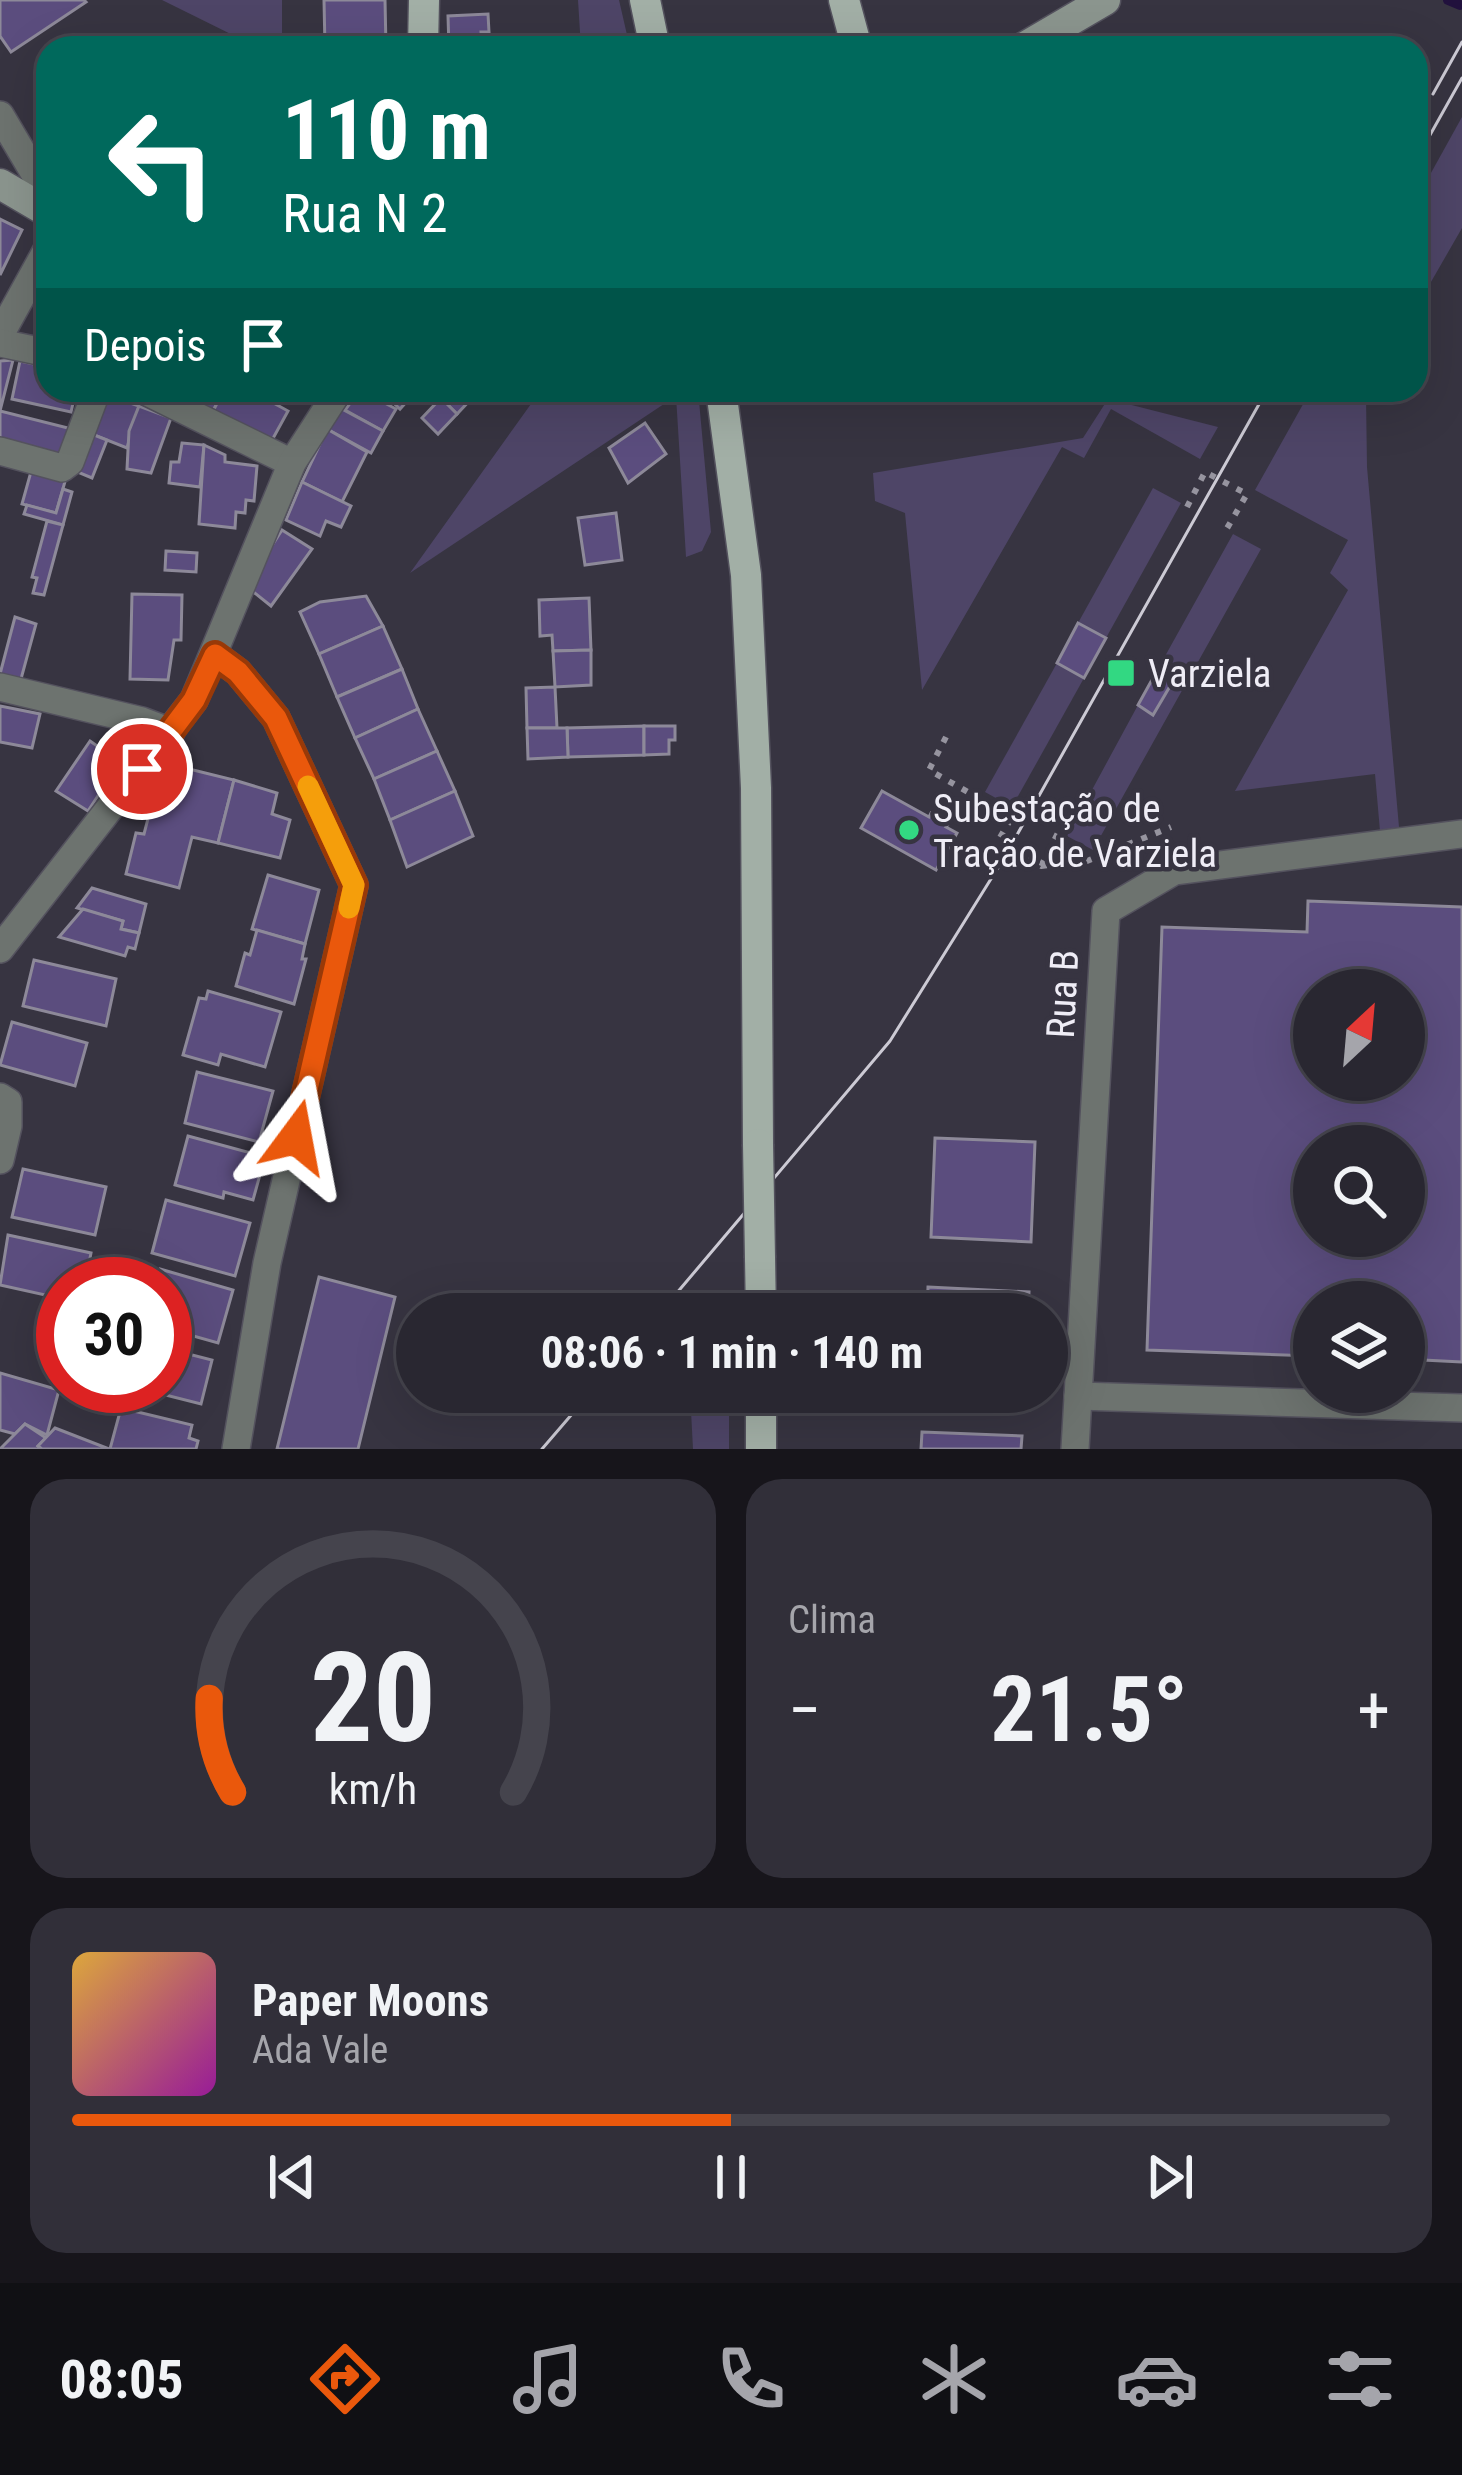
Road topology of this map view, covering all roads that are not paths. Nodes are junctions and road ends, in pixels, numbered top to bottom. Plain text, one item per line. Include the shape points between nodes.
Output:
1 (424, 0) edge
2 (645, 0) edge
3 (844, 0) edge
4 (1106, 0) edge
5 (423, 36) edge
6 (652, 36) edge
7 (853, 36) edge
8 (1044, 36) edge
9 (0, 115) edge
10 (36, 176) edge
11 (0, 184) edge
12 (36, 205) edge
13 (36, 271) edge
14 (0, 339) edge
15 (36, 350) edge
16 (92, 402) edge
17 (167, 402) edge
18 (331, 402) edge
19 (723, 402) edge
20 (0, 451) edge
21 (292, 463) junction
22 (215, 655) junction
23 (0, 687) edge
24 (171, 733) junction
25 (1462, 834) edge
26 (0, 949) edge
27 (0, 1097) edge
28 (0, 1160) edge
29 (760, 1293) edge
30 (1078, 1396) junction
31 (1462, 1408) edge
32 (761, 1413) edge
33 (236, 1449) edge
34 (761, 1449) edge
35 (1075, 1449) edge

1 - 5 main road
2 - 6 main road
3 - 7 main road
4 - 8 street
9 - 10 street
11 - 12 street
13 - 14 street
14 - 15 street
16 - 20 street via 62,468
17 - 21 street
18 - 21 street
19 - 29 main road, bridge via 746,575 756,788
21 - 22 street
22 - 24 street
22 - 33 street via 276,718 354,885 267,1263
23 - 24 street
24 - 26 street
25 - 30 street, Rua B via 1174,871 1106,911
27 - 28 street via 8,1102
30 - 31 street
30 - 35 street, Rua B
32 - 34 main road

